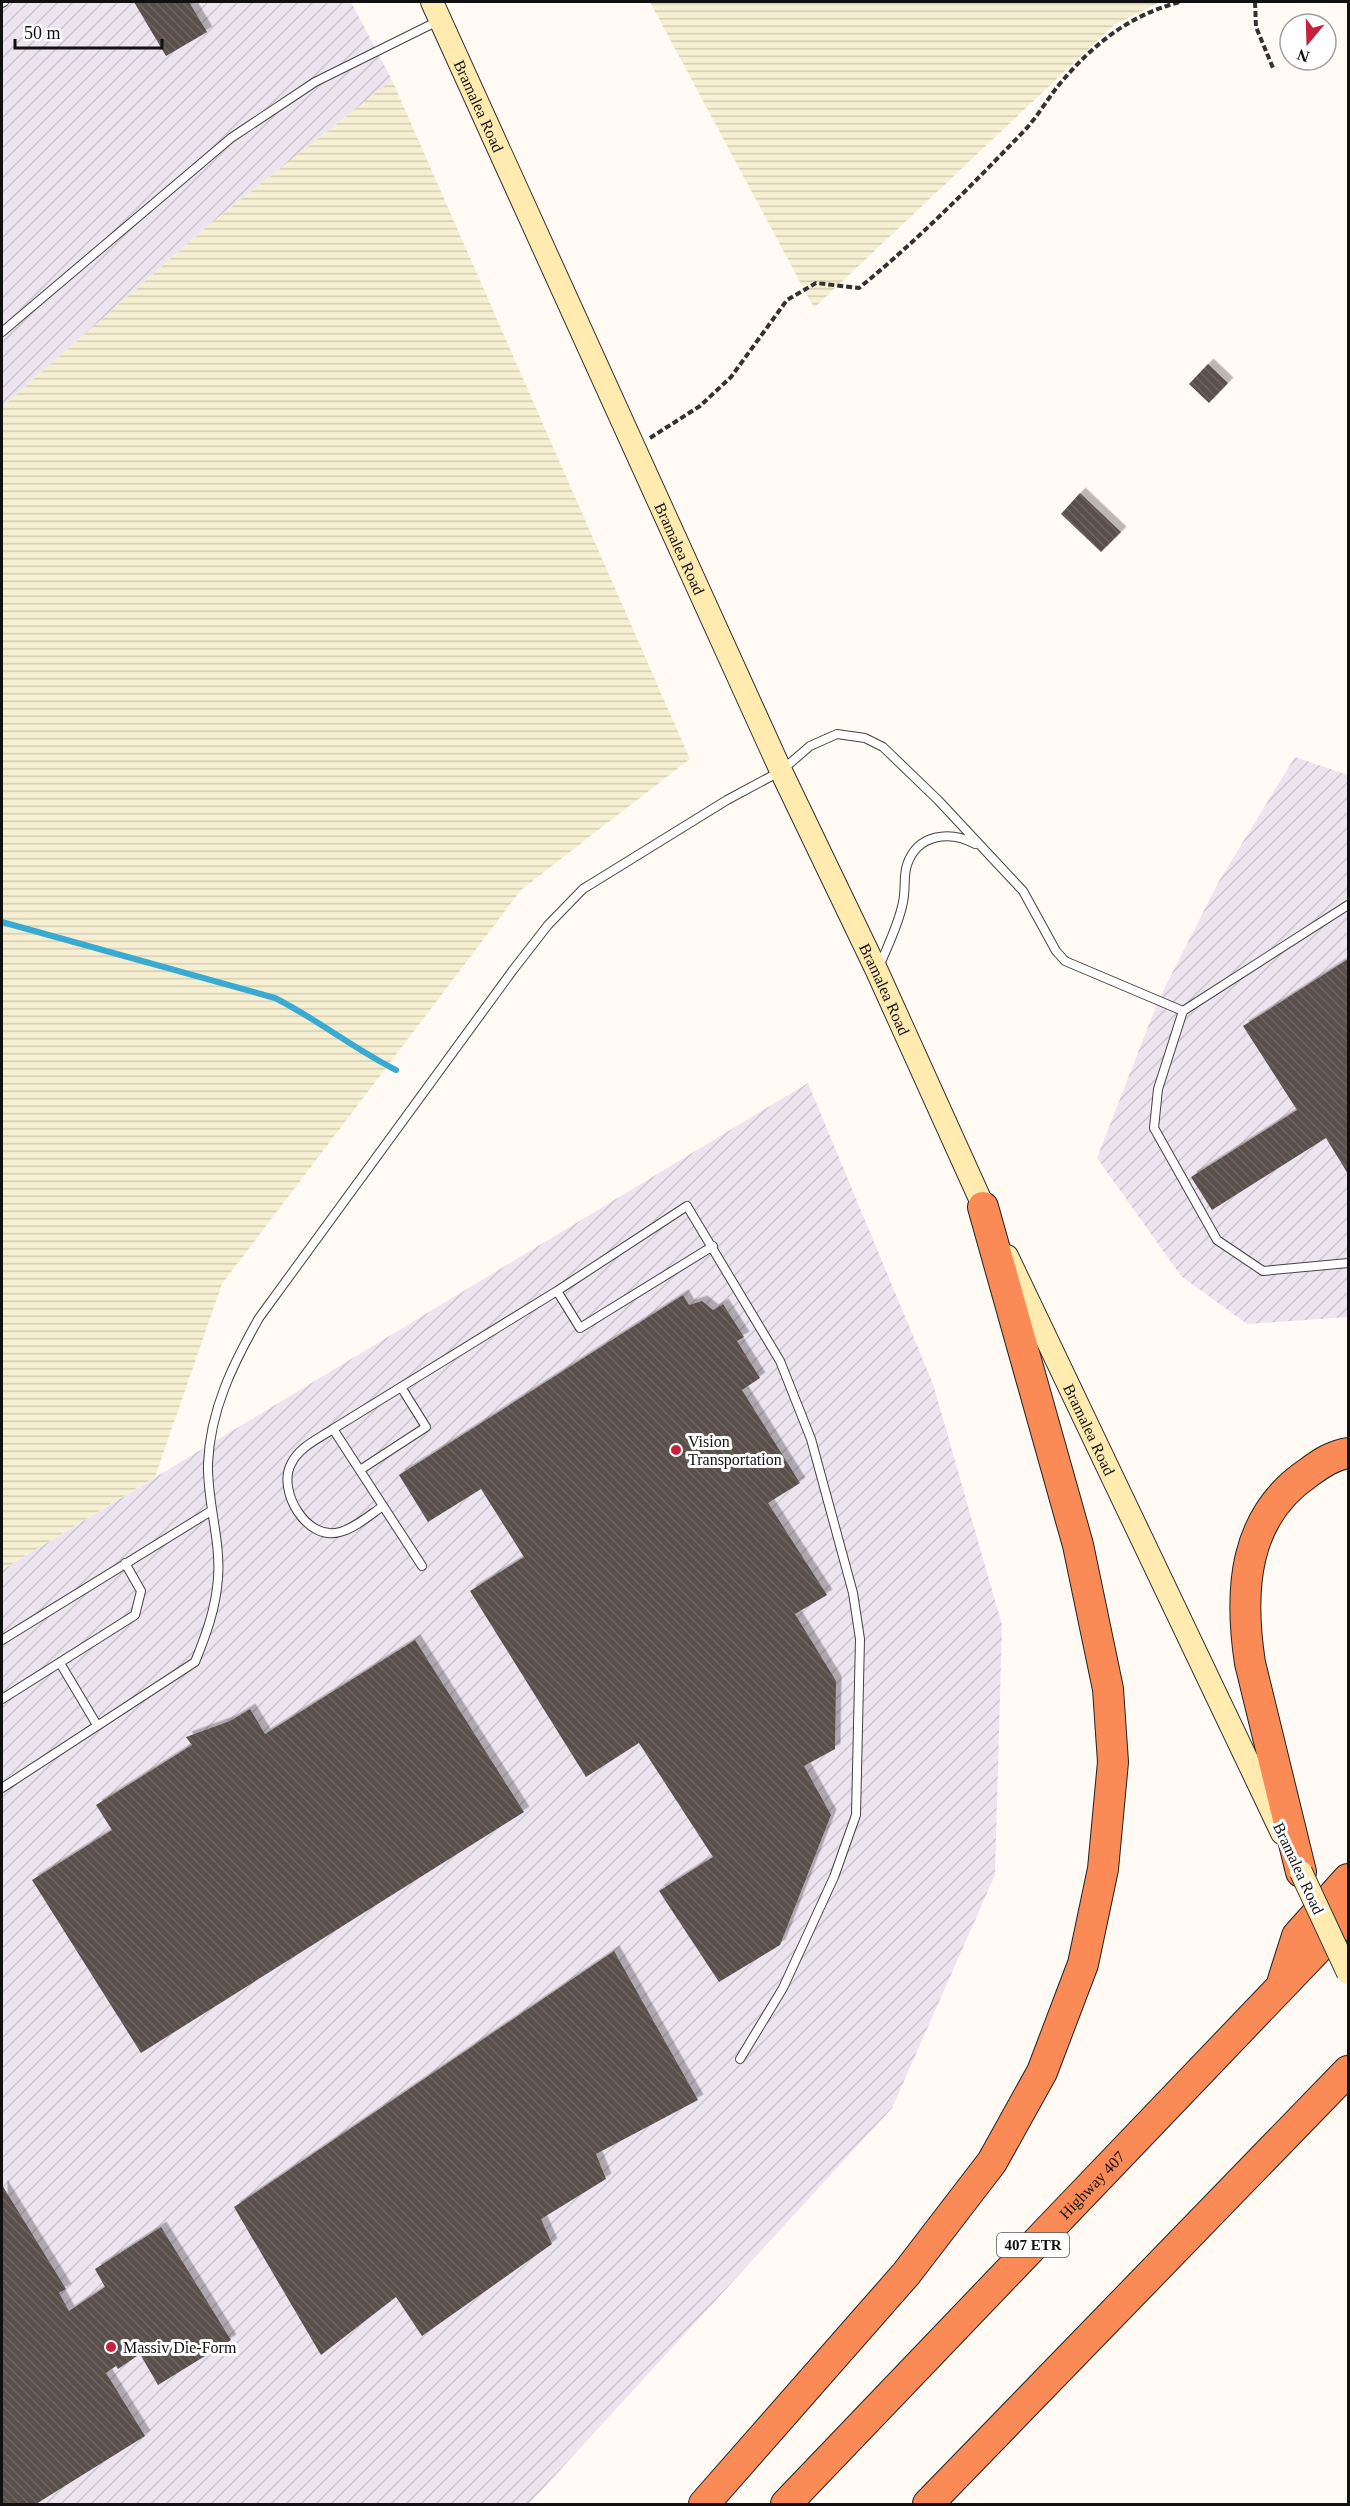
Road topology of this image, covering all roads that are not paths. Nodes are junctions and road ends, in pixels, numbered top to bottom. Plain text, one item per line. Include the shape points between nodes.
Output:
1 (436, 10) edge
2 (2, 332) edge
3 (781, 771) junction
4 (987, 852) junction
5 (1348, 905) edge
6 (877, 971) junction
7 (1183, 1011) junction
8 (983, 1207) junction
9 (713, 1246) junction
10 (1348, 1263) edge
11 (557, 1291) junction
12 (400, 1387) junction
13 (333, 1429) junction
14 (1348, 1453) edge
15 (360, 1470) junction
16 (383, 1506) junction
17 (211, 1510) junction
18 (125, 1563) junction
19 (422, 1566) dead end
20 (2, 1640) edge
21 (60, 1663) junction
22 (2, 1699) edge
23 (97, 1725) junction
24 (2, 1788) edge
25 (1301, 1872) junction
26 (1348, 1879) edge
27 (1348, 1917) edge
28 (1348, 1972) edge
29 (1281, 1986) junction
30 (740, 2059) dead end
31 (1348, 2071) edge
32 (704, 2505) edge
33 (786, 2505) edge
34 (928, 2505) edge

1 - 2 lane via 315,82 231,138
1 - 3 main road, Bramalea Road
3 - 4 lane via 810,746 837,734 865,738 884,747
3 - 6 main road, Bramalea Road
3 - 17 lane via 583,889 513,970 259,1318 238,1355 226,1380 213,1426 208,1464
4 - 6 lane via 964,837 950,834 930,839 913,852 907,865 903,903
4 - 7 lane via 1023,891 1065,962
5 - 7 lane
6 - 8 main road, Bramalea Road
7 - 10 lane via 1158,1089 1154,1128 1217,1240 1263,1271
8 - 25 main road, Bramalea Road
8 - 32 highway via 1078,1545 1108,1689 1113,1762 1099,1890 1083,1964 1042,2072 992,2162 906,2274
9 - 11 lane via 580,1328
9 - 11 lane via 687,1206
9 - 30 lane via 780,1361 811,1439 853,1593 860,1639 856,1815 834,1877 783,1988
11 - 12 lane
12 - 13 lane
12 - 15 lane via 426,1427
13 - 15 lane
13 - 16 lane via 306,1447 289,1467 287,1484 302,1516 322,1533 339,1533
14 - 25 highway via 1322,1463 1294,1482 1276,1502 1253,1546 1245,1581 1244,1628 1253,1682
15 - 16 lane
16 - 19 lane
17 - 18 lane
17 - 23 lane via 218,1577 208,1630 195,1662
18 - 20 lane
18 - 21 lane via 141,1591 135,1615
21 - 22 lane
21 - 23 lane
23 - 24 lane
25 - 28 main road, Bramalea Road, bridge
26 - 29 highway via 1297,1936
27 - 29 highway, Highway 407 / 407 ETR
29 - 33 highway, Highway 407 / 407 ETR
31 - 34 highway

